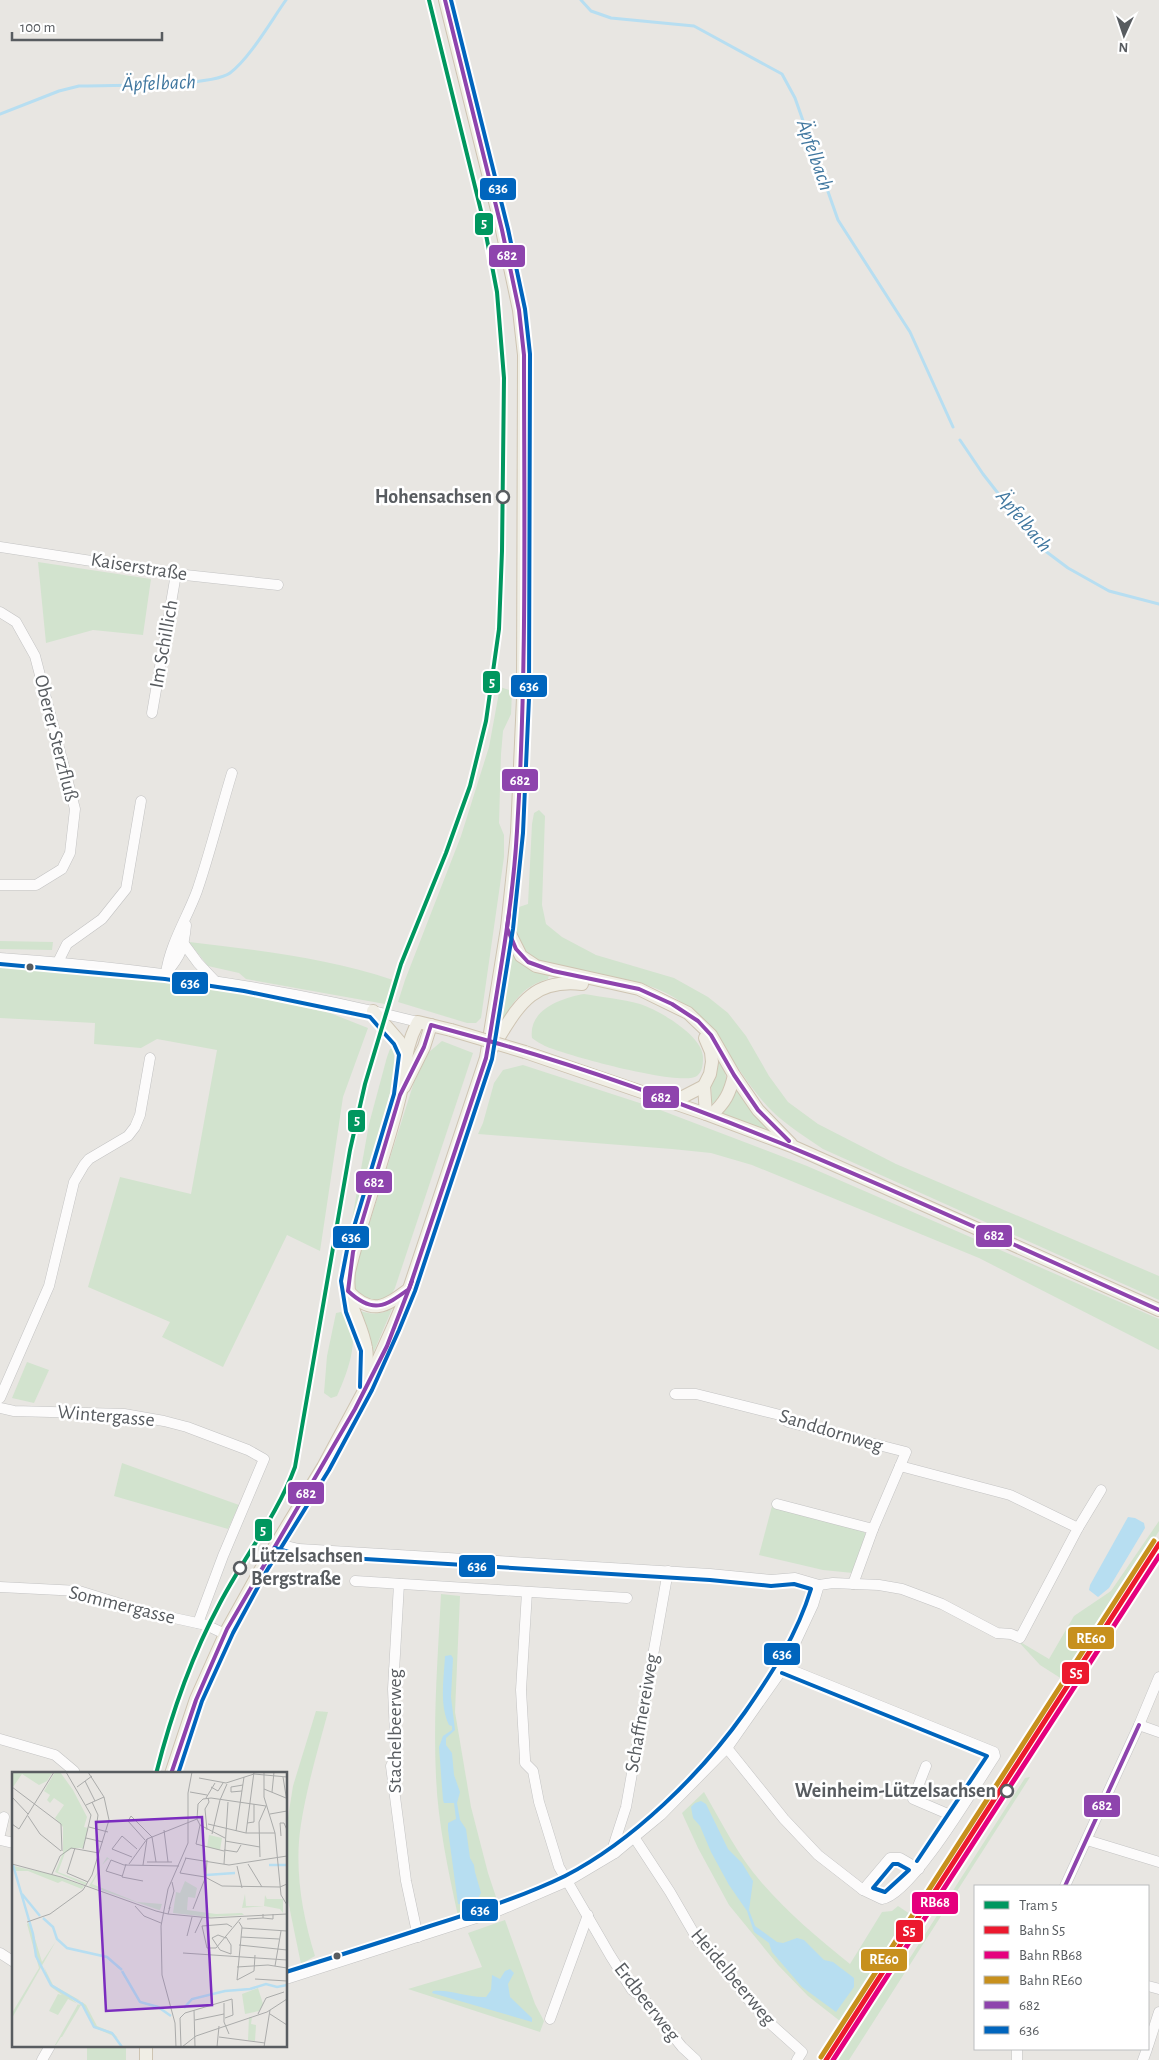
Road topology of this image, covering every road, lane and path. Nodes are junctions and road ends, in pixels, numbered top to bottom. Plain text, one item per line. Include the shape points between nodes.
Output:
1 (444, 0) edge
2 (0, 546) edge
3 (176, 574) junction
4 (278, 585) dead end
5 (0, 612) edge
6 (152, 713) dead end
7 (232, 773) dead end
8 (141, 801) dead end
9 (0, 884) edge
10 (187, 916) junction
11 (507, 928) junction
12 (184, 944) junction
13 (0, 958) edge
14 (58, 962) junction
15 (166, 973) junction
16 (214, 980) junction
17 (373, 1011) junction
18 (425, 1024) junction
19 (405, 1054) junction
20 (150, 1058) dead end
21 (486, 1058) junction
22 (734, 1076) junction
23 (704, 1086) junction
24 (400, 1095) junction
25 (673, 1102) junction
26 (709, 1114) junction
27 (794, 1147) junction
28 (409, 1289) junction
29 (348, 1291) junction
30 (1159, 1310) edge
31 (366, 1387) junction
32 (675, 1394) dead end
33 (0, 1398) edge
34 (0, 1408) edge
35 (900, 1466) junction
36 (1101, 1490) dead end
37 (777, 1504) dead end
38 (873, 1528) junction
39 (1078, 1528) junction
40 (278, 1542) junction
41 (668, 1571) junction
42 (355, 1581) dead end
43 (399, 1584) junction
44 (853, 1584) junction
45 (819, 1585) junction
46 (0, 1587) edge
47 (527, 1592) junction
48 (627, 1598) dead end
49 (198, 1623) junction
50 (226, 1632) junction
51 (784, 1667) junction
52 (1159, 1677) edge
53 (1139, 1725) junction
54 (1159, 1732) edge
55 (0, 1739) edge
56 (727, 1748) junction
57 (926, 1766) dead end
58 (73, 1772) edge
59 (172, 1772) edge
60 (4, 1817) dead end
61 (955, 1817) junction
62 (0, 1834) edge
63 (634, 1837) junction
64 (1087, 1840) junction
65 (615, 1853) junction
66 (1159, 1862) edge
67 (919, 1869) junction
68 (568, 1881) junction
69 (1064, 1885) edge
70 (863, 1890) junction
71 (588, 1915) junction
72 (418, 1937) junction
73 (0, 1953) edge
74 (12, 1961) edge
75 (288, 1978) edge
76 (1159, 2012) edge
77 (550, 2019) dead end
78 (1149, 2042) edge
79 (49, 2048) edge
80 (42, 2060) edge
81 (696, 2060) edge
82 (797, 2060) edge

1 - 11 main road via 502,230 519,310 524,355 523,698 517,833
2 - 3 street, Kaiserstraße
3 - 4 street, Kaiserstraße
3 - 6 street, Im Schillich
5 - 9 street, Oberer Sterzfluß via 16,622 36,656 74,810 70,853 62,869 36,885
7 - 10 street
8 - 14 street via 126,889 102,919 67,944
10 - 12 street
10 - 15 street via 169,955
11 - 21 main road
11 - 22 main road via 521,956 536,966 639,989 688,1013 711,1035
12 - 15 street via 179,959
12 - 16 street
13 - 14 street
14 - 15 street
15 - 16 street
16 - 17 street
17 - 18 street
17 - 19 main road via 399,1041
18 - 19 main road via 410,1038
18 - 24 main road via 424,1047
18 - 25 main road, bridge via 525,1052
19 - 24 main road
20 - 33 street via 135,1127 128,1136 89,1159 74,1182 49,1286
21 - 23 main road via 514,1012 531,994 560,983 587,985 636,995 694,1025 711,1052 710,1074
21 - 28 main road
22 - 26 main road via 730,1094
22 - 27 main road via 758,1110
23 - 25 main road
23 - 26 main road
24 - 29 main road via 348,1272
25 - 26 main road
26 - 27 main road
27 - 30 main road
28 - 29 main road via 379,1307 365,1305
28 - 31 main road
29 - 31 main road via 367,1350
31 - 40 main road
32 - 35 street, Sanddornweg via 696,1394 780,1415 788,1422 906,1452
34 - 49 street, Wintergasse via 124,1414 164,1421 248,1450 264,1459
35 - 38 street, Sanddornweg
35 - 39 street via 1010,1494
36 - 39 street
37 - 38 street
38 - 44 street, Sanddornweg
39 - 44 street via 1020,1638 997,1633 942,1604 902,1589
40 - 41 street via 299,1549
40 - 50 main road
41 - 45 street via 771,1580 795,1578
41 - 65 street, Schaffnereiweg via 626,1807 614,1844
42 - 43 street
43 - 47 street
43 - 72 street, Stachelbeerweg via 393,1689 396,1756 391,1766 404,1872
44 - 45 street
45 - 51 street
46 - 49 street, Sommergasse via 79,1591 147,1612
47 - 48 street
47 - 68 street, Erdbeerweg via 521,1690 525,1759 533,1771 559,1867
49 - 50 street, Sommergasse
50 - 59 main road via 196,1699
51 - 56 street
51 - 61 street via 994,1752 995,1756
52 - 53 street
53 - 54 street
53 - 64 street
55 - 58 street via 55,1755
56 - 63 street via 673,1804
56 - 70 street via 794,1830 818,1855
57 - 61 street via 913,1799
60 - 62 street
61 - 67 street
63 - 65 street
63 - 82 street, Heidelbeerweg via 700,1942 712,1951 747,1998 802,2052
64 - 66 street
64 - 69 street
65 - 68 street
67 - 70 street via 887,1898 875,1897
67 - 70 street via 900,1858 890,1858
68 - 71 street, Erdbeerweg
68 - 72 street via 498,1911
71 - 77 street
71 - 81 street, Erdbeerweg via 632,1990 642,1997
72 - 75 street
73 - 74 street
76 - 78 street
79 - 80 street

